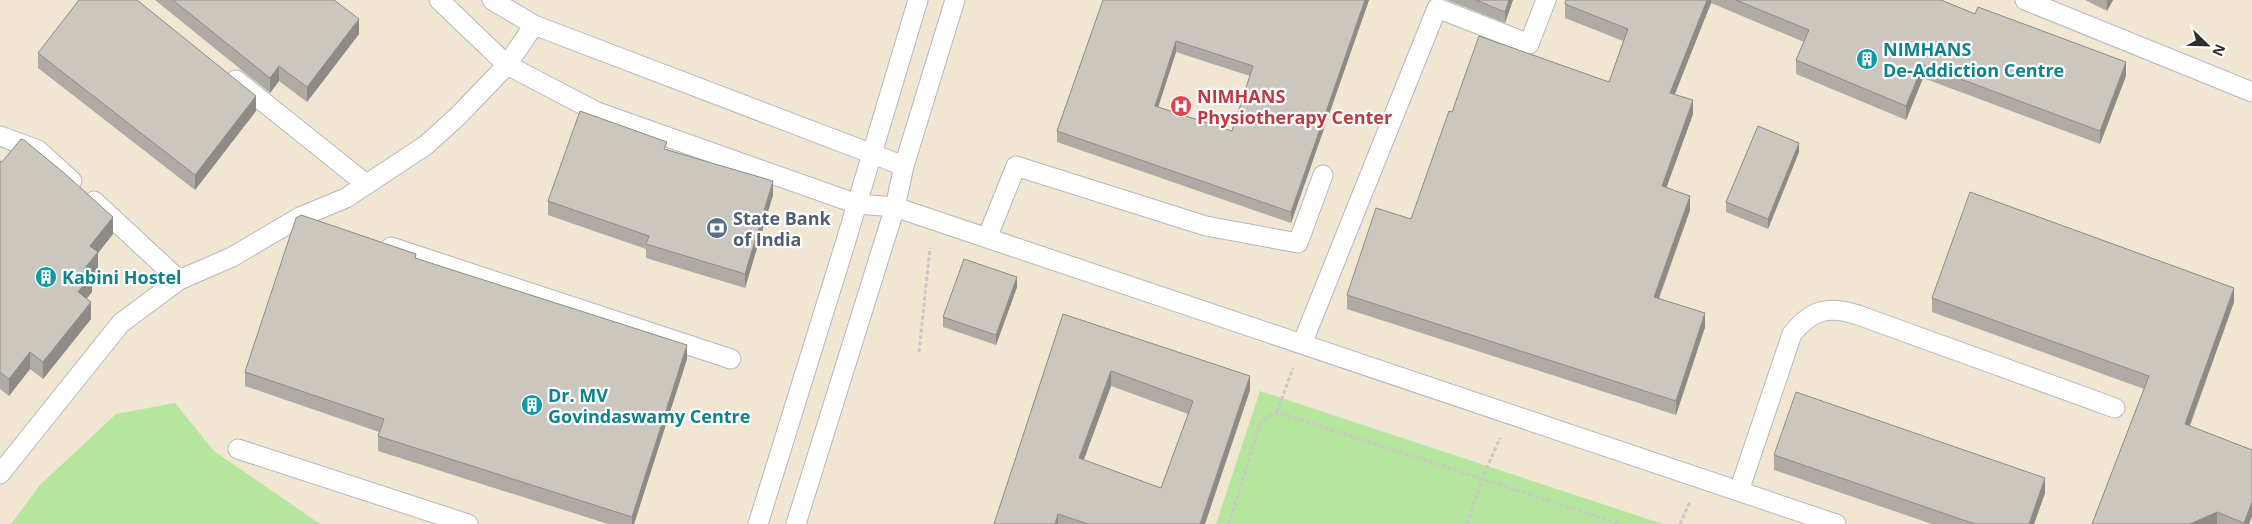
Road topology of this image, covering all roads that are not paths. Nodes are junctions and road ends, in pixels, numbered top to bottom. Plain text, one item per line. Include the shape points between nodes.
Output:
1 (439, 0) edge
2 (492, 0) edge
3 (918, 0) edge
4 (956, 0) edge
5 (1546, 0) edge
6 (2025, 0) edge
7 (534, 25) junction
8 (507, 66) junction
9 (220, 67) edge
10 (2252, 92) edge
11 (0, 136) edge
12 (872, 154) junction
13 (904, 166) junction
14 (1323, 175) dead end
15 (366, 184) junction
16 (857, 204) junction
17 (895, 207) junction
18 (300, 217) junction
19 (328, 226) edge
20 (987, 238) junction
21 (375, 242) edge
22 (179, 280) junction
23 (1302, 344) junction
24 (731, 359) dead end
25 (2115, 408) dead end
26 (238, 449) dead end
27 (0, 474) edge
28 (1739, 491) junction
29 (468, 524) edge
30 (758, 524) edge
31 (796, 524) edge
32 (1836, 524) edge

1 - 8 lane
2 - 7 lane
3 - 12 lane
4 - 13 lane
5 - 23 lane via 1529,44 1437,8
6 - 10 lane
7 - 8 lane
7 - 12 lane
8 - 15 lane via 426,145
8 - 16 lane via 597,112
9 - 15 lane
11 - 22 lane via 38,150
12 - 13 lane
12 - 16 lane
13 - 17 lane
14 - 20 lane via 1298,243 1206,226 1016,166
15 - 18 lane via 346,198
16 - 17 lane
16 - 30 lane
17 - 20 lane
17 - 31 lane
18 - 19 lane
18 - 22 lane via 232,257
20 - 23 lane
21 - 24 lane
22 - 27 lane via 121,323
23 - 28 lane
25 - 28 lane via 1843,310 1828,310 1814,314 1792,334
26 - 29 lane
28 - 32 lane

